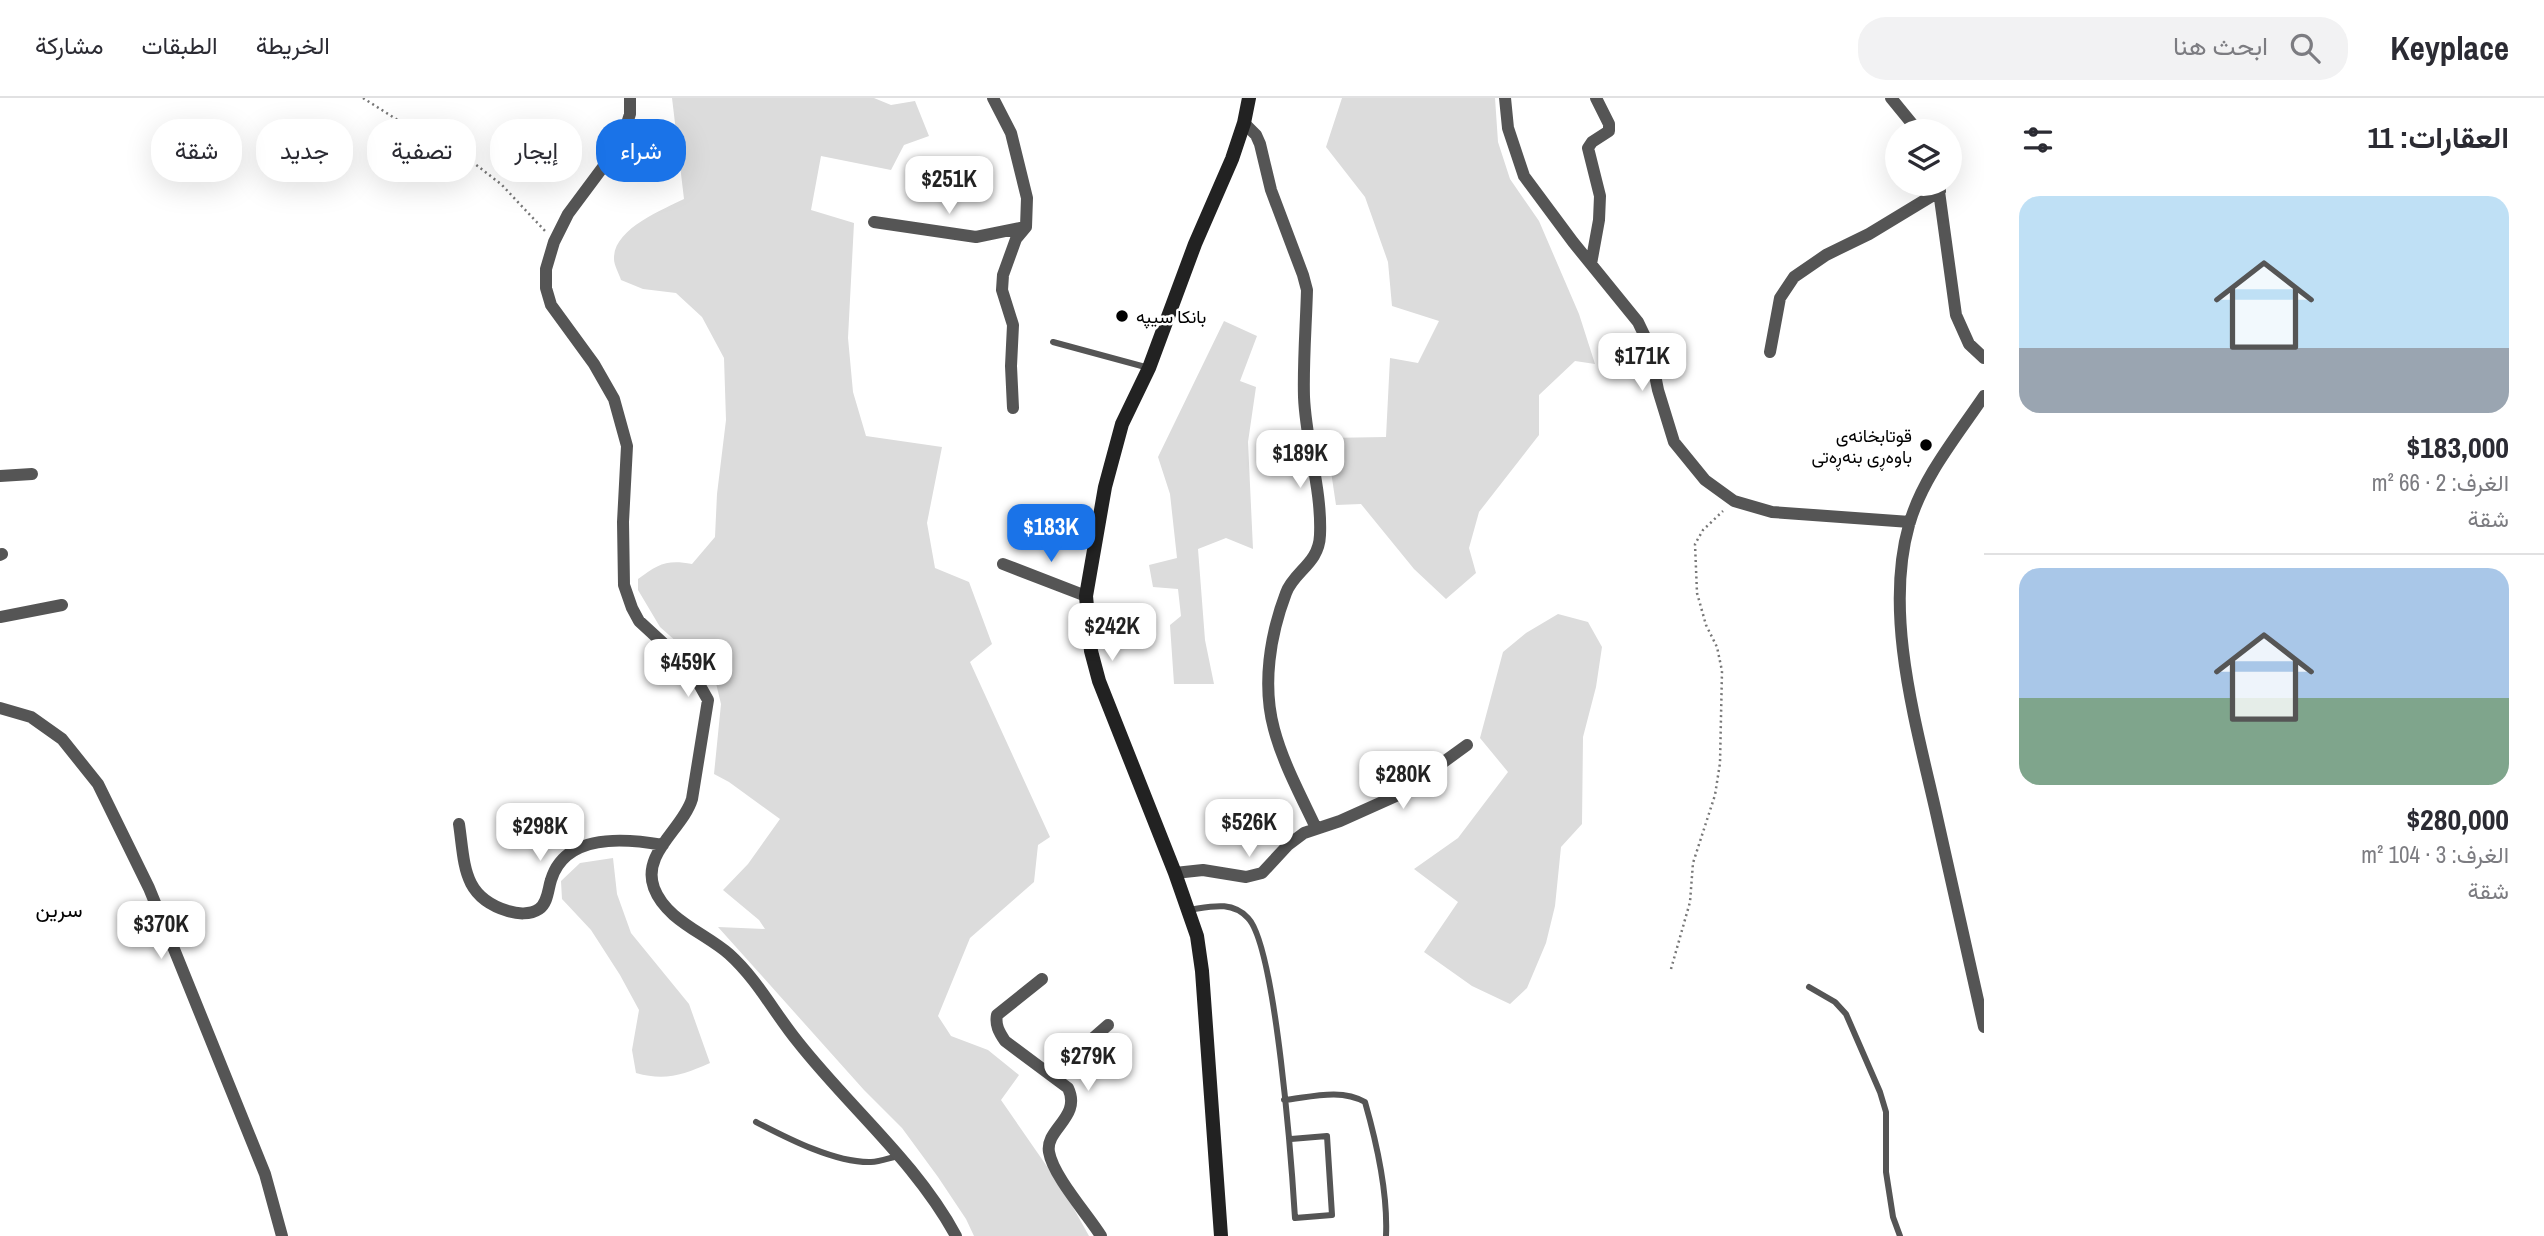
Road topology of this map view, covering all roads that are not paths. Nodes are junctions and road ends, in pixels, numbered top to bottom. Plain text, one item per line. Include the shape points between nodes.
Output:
1 (631, 98) edge
2 (993, 98) edge
3 (1249, 98) edge
4 (1505, 98) edge
5 (1596, 98) edge
6 (1891, 98) edge
7 (1908, 119) edge
8 (1244, 124) junction
9 (1926, 196) edge
10 (1940, 196) edge
11 (874, 222) dead end
12 (1026, 227) junction
13 (1591, 264) junction
14 (1053, 342) dead end
15 (1770, 352) dead end
16 (1984, 358) edge
17 (1149, 368) junction
18 (1984, 396) edge
19 (1013, 408) dead end
20 (32, 474) dead end
21 (0, 476) edge
22 (1910, 522) junction
23 (1003, 564) dead end
24 (1086, 596) junction
25 (62, 605) dead end
26 (0, 617) edge
27 (0, 708) edge
28 (1467, 745) dead end
29 (459, 824) dead end
30 (1316, 828) junction
31 (663, 845) junction
32 (1175, 873) junction
33 (1188, 910) junction
34 (1042, 979) dead end
35 (1809, 987) dead end
36 (1108, 1025) dead end
37 (1984, 1027) edge
38 (1051, 1074) junction
39 (1284, 1100) junction
40 (756, 1122) dead end
41 (1291, 1139) junction
42 (900, 1156) junction
43 (282, 1236) edge
44 (956, 1236) edge
45 (1101, 1236) edge
46 (1221, 1236) edge
47 (1386, 1236) edge
48 (1900, 1236) edge

1 - 31 street via 622,136 554,242 546,288 551,305 614,399 627,446 623,522 628,596 639,621 690,668 708,700 692,799
2 - 12 street via 1017,156 1027,198
3 - 8 street
4 - 13 street via 1508,128 1524,176
5 - 13 street via 1609,131 1588,148 1600,196
6 - 7 street
8 - 17 street
8 - 30 street via 1260,144 1271,190 1307,290 1304,398 1320,538 1312,561 1287,589 1274,625 1269,704 1286,761
9 - 15 street via 1794,277 1780,298
10 - 16 street via 1956,315 1969,344
11 - 12 street via 976,237
12 - 19 street via 1006,264 1002,290 1013,325
13 - 22 street via 1638,321 1649,345 1674,442 1705,480 1734,502 1784,514
14 - 17 lane
17 - 24 street via 1122,424 1105,487
18 - 22 street via 1925,488
20 - 21 street
22 - 37 street via 1898,604 1903,646
23 - 24 street
24 - 32 street via 1099,681
25 - 26 street
27 - 43 street via 31,717 62,739 98,784 176,954 265,1174
28 - 30 street via 1398,795
29 - 31 street via 472,888 496,907 513,912 541,908 557,864 566,854 603,841
30 - 32 street via 1288,845 1262,873 1246,877 1203,870
31 - 42 street via 654,856 654,888 669,911 729,954 799,1043
32 - 33 street
33 - 39 lane via 1220,905 1238,909 1251,920 1270,992
33 - 46 street via 1202,971
34 - 38 street via 997,1015 996,1021 1004,1041
35 - 48 lane via 1846,1014 1880,1092 1886,1112 1886,1172
36 - 38 street
38 - 45 street via 1068,1088 1072,1105 1049,1152 1063,1182
39 - 41 lane
39 - 47 lane via 1352,1094 1365,1102 1382,1184
40 - 42 lane via 790,1139 857,1160
41 - 41 lane via 1295,1218 1332,1216 1327,1136
42 - 44 street

